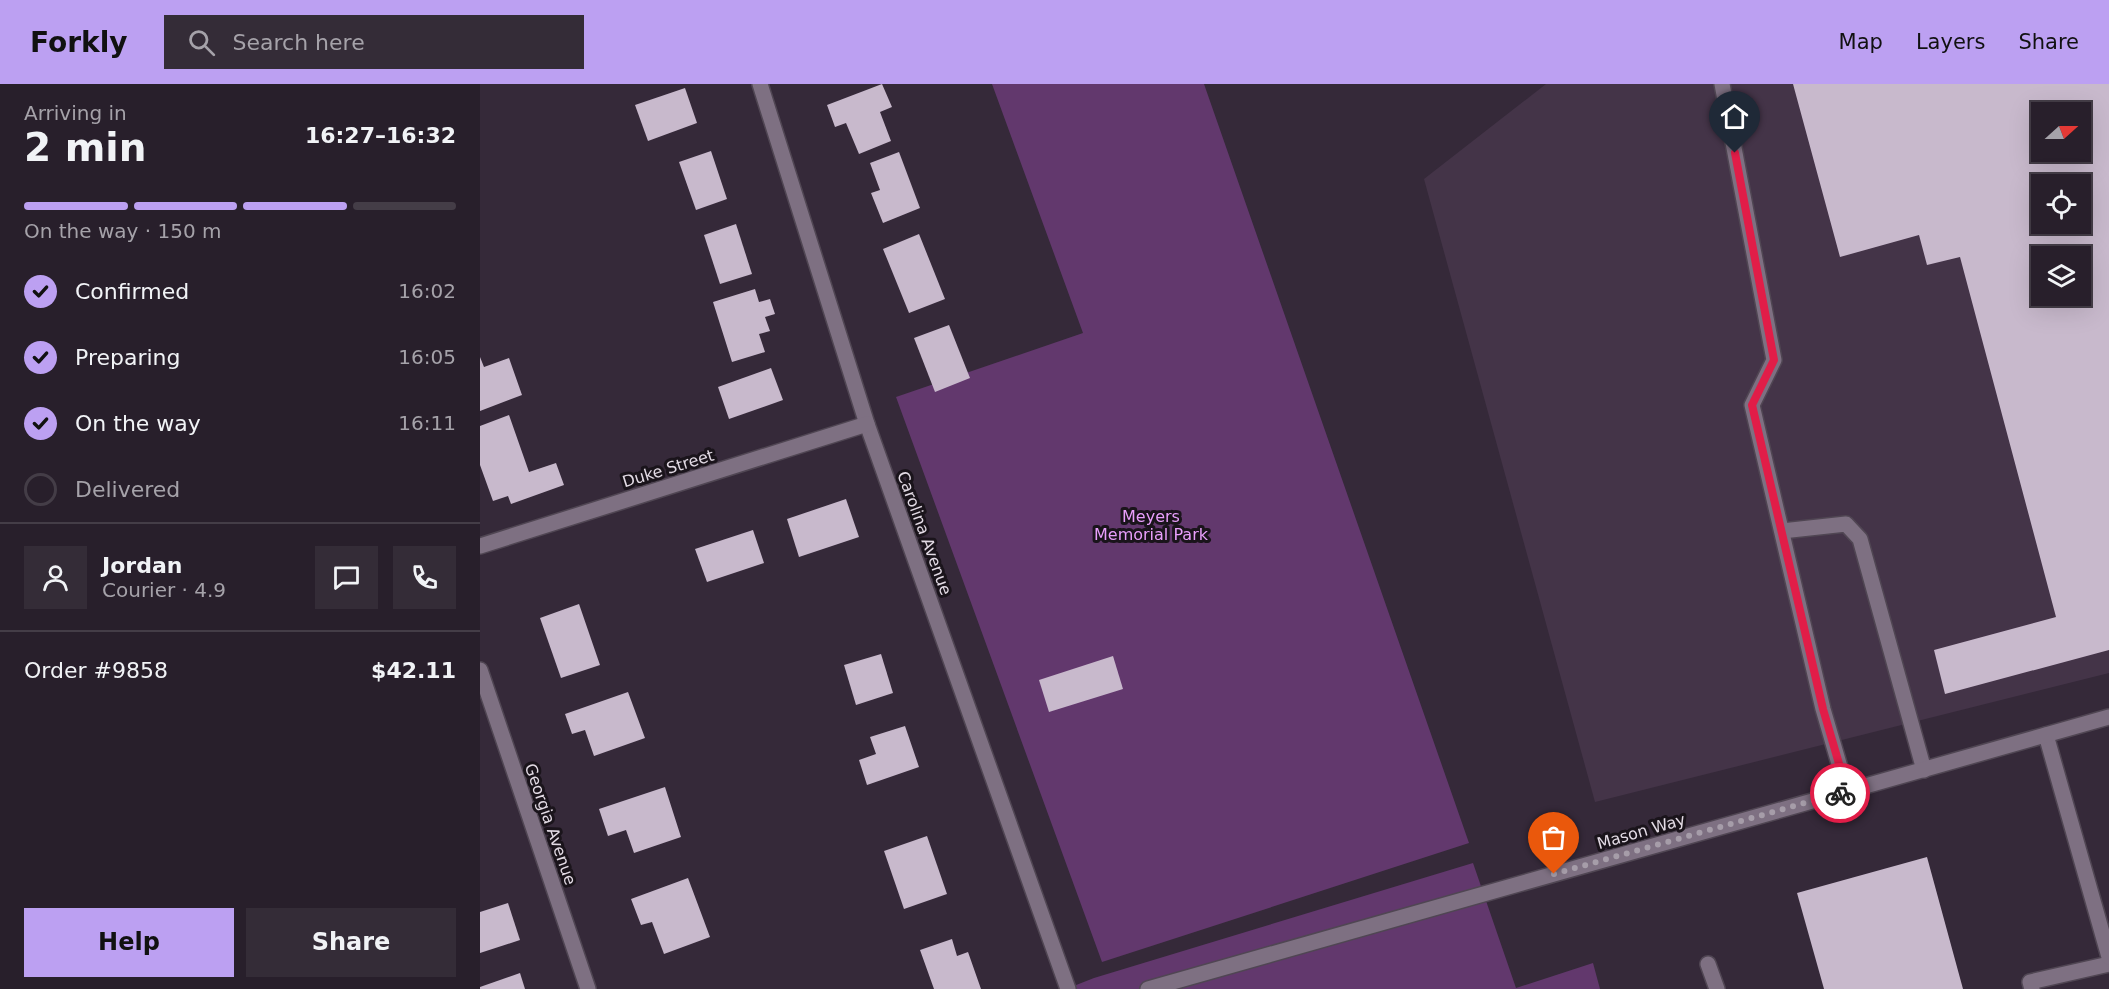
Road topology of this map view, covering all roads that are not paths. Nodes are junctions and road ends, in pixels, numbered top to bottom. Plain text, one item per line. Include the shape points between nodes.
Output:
1 (760, 84) edge
2 (1722, 84) edge
3 (867, 424) junction
4 (1782, 531) junction
5 (480, 546) edge
6 (480, 670) edge
7 (2109, 717) edge
8 (2046, 735) junction
9 (1924, 770) junction
10 (1847, 791) junction
11 (2109, 957) edge
12 (1708, 964) dead end
13 (2109, 964) edge
14 (588, 989) edge
15 (1068, 989) edge
16 (1148, 989) edge
17 (1717, 989) edge
18 (2032, 989) edge

1 - 3 street, Carolina Avenue
2 - 4 street via 1774,360 1752,405
3 - 5 street, Duke Street
3 - 15 street, Carolina Avenue
4 - 9 street via 1846,524 1860,539
4 - 10 street via 1823,709
6 - 14 street, Georgia Avenue
7 - 8 street, Mason Way
8 - 9 street, Mason Way
8 - 11 street
9 - 10 street, Mason Way
10 - 16 street, Mason Way
12 - 17 street
13 - 18 street via 2030,982

